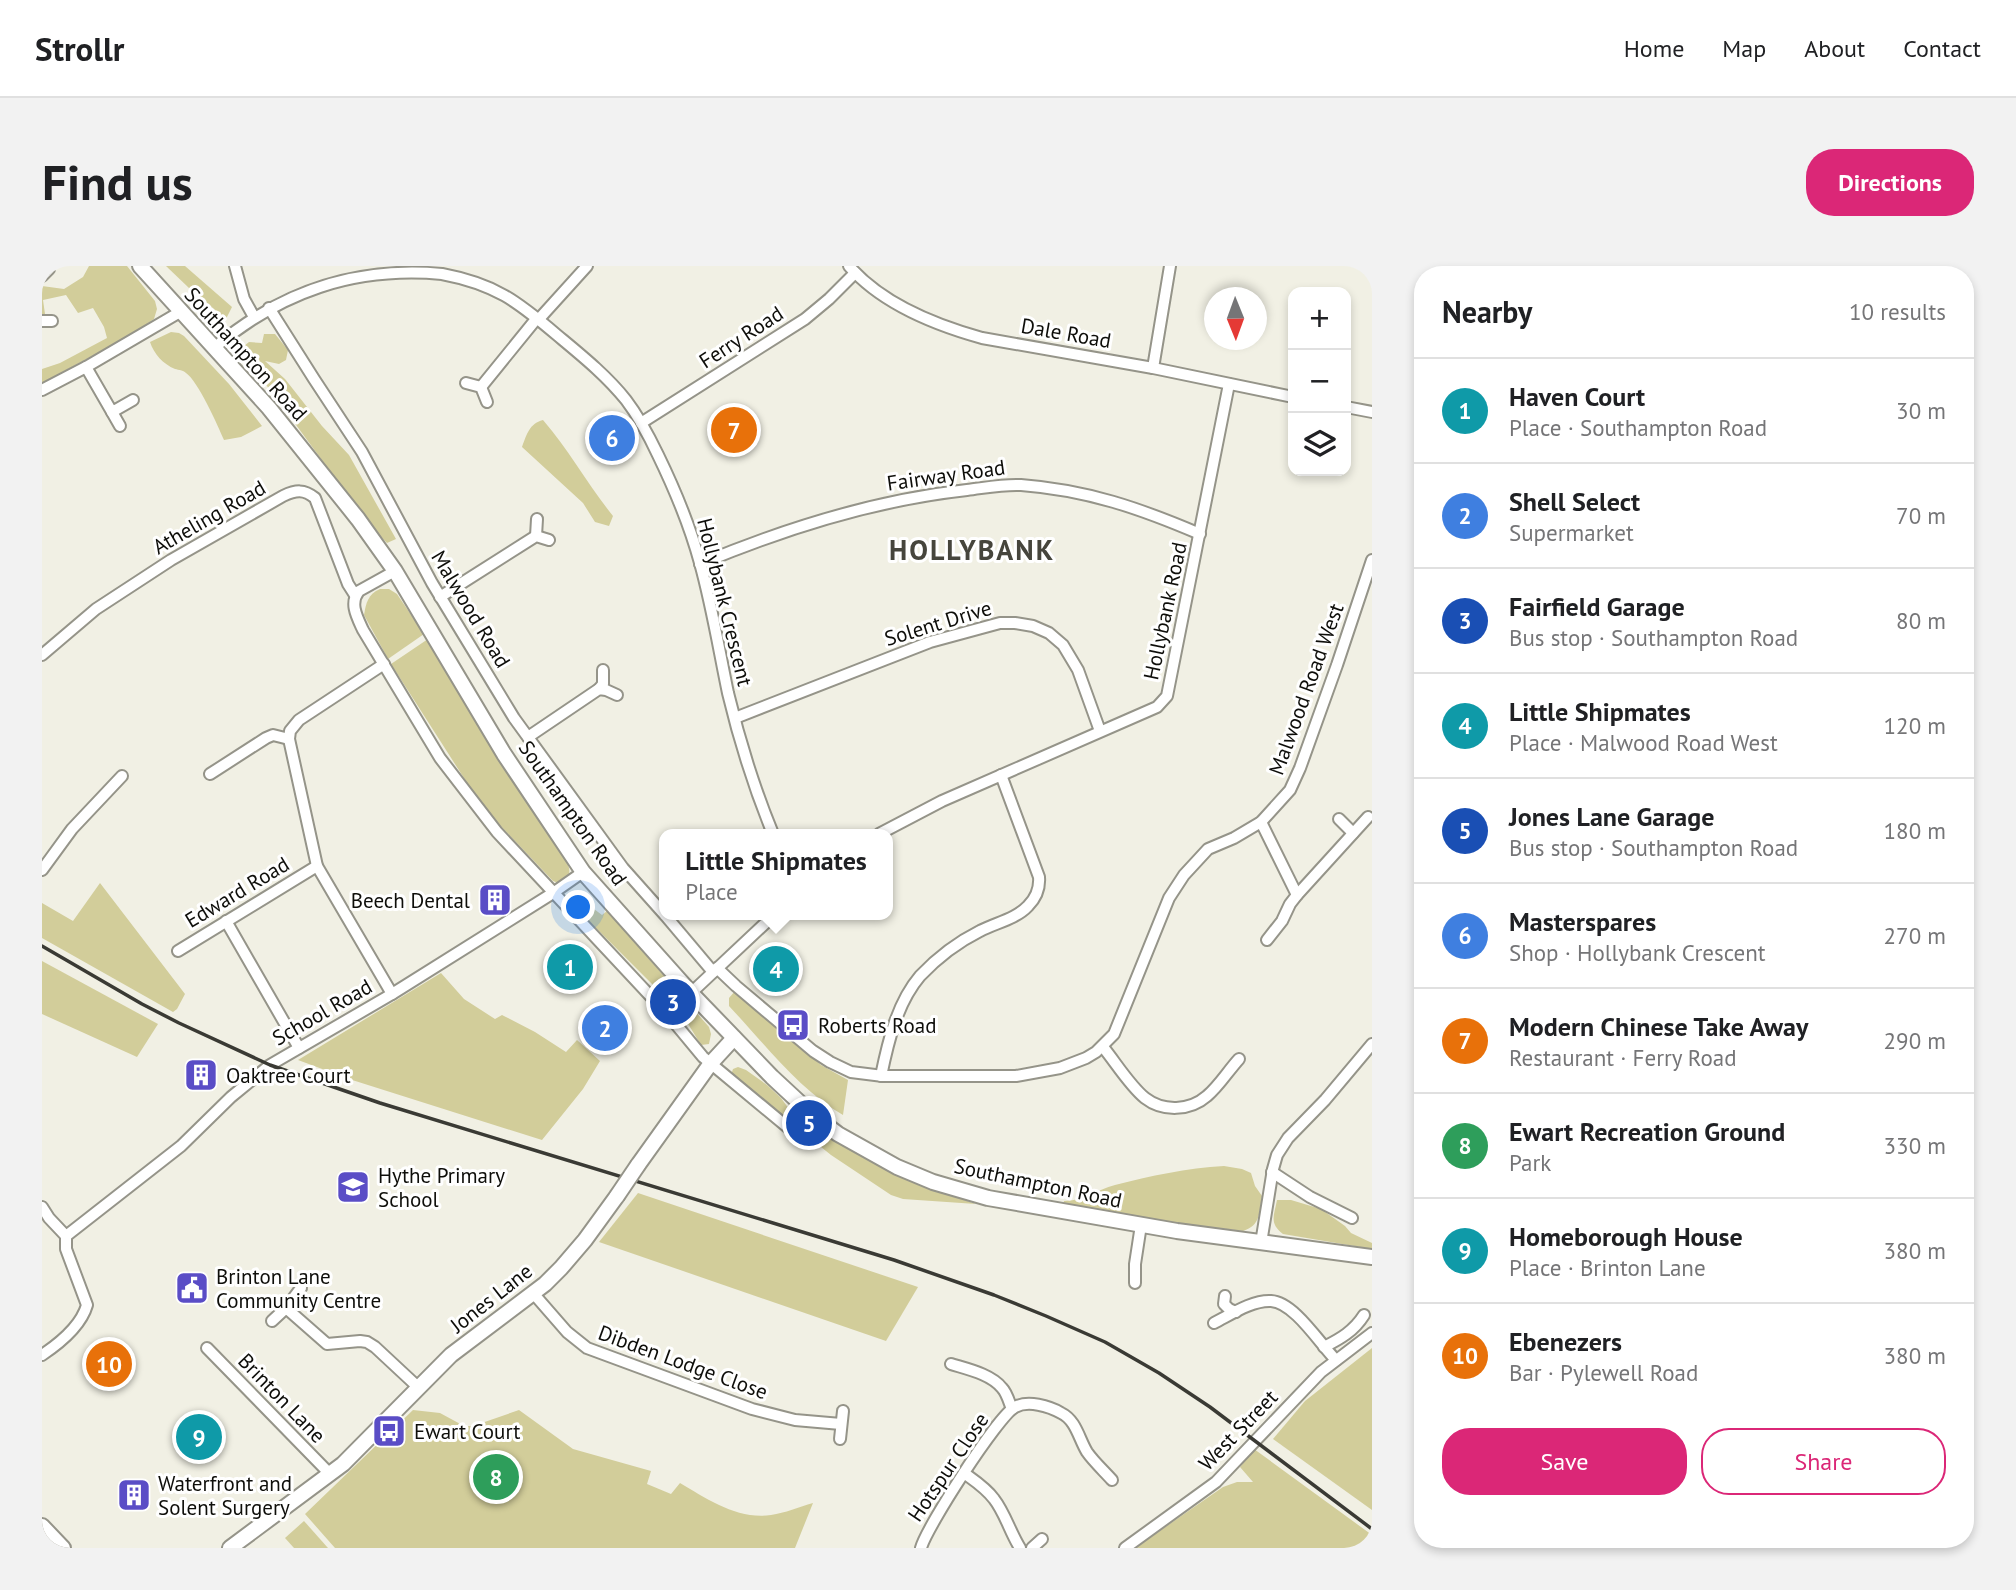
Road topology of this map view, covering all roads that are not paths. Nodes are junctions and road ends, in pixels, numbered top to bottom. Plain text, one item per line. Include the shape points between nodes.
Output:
1 (49, 266) edge
2 (139, 266) edge
3 (235, 266) edge
4 (587, 266) edge
5 (1170, 266) edge
6 (381, 268) edge
7 (852, 270) edge
8 (42, 276) edge
9 (269, 308) junction
10 (180, 312) junction
11 (254, 317) junction
12 (538, 318) junction
13 (214, 348) junction
14 (86, 368) junction
15 (1153, 368) junction
16 (466, 383) dead end
17 (1229, 384) junction
18 (481, 387) junction
19 (42, 390) edge
20 (1288, 396) edge
21 (133, 400) dead end
22 (487, 402) dead end
23 (1351, 408) edge
24 (112, 412) junction
25 (1372, 412) edge
26 (641, 424) junction
27 (120, 426) dead end
28 (537, 519) dead end
29 (1200, 534) junction
30 (536, 536) junction
31 (549, 540) dead end
32 (1372, 560) edge
33 (700, 564) junction
34 (395, 571) junction
35 (355, 595) junction
36 (440, 597) junction
37 (42, 655) edge
38 (384, 664) junction
39 (603, 670) dead end
40 (599, 689) junction
41 (617, 695) dead end
42 (735, 718) junction
43 (1100, 731) junction
44 (528, 737) junction
45 (289, 739) junction
46 (210, 774) dead end
47 (1001, 775) junction
48 (122, 776) dead end
49 (1368, 817) dead end
50 (1339, 819) dead end
51 (1261, 821) junction
52 (771, 829) edge
53 (889, 829) edge
54 (1353, 833) junction
55 (317, 866) junction
56 (42, 870) edge
57 (583, 872) junction
58 (554, 893) junction
59 (1297, 895) junction
60 (659, 908) edge
61 (669, 920) edge
62 (769, 920) edge
63 (226, 921) junction
64 (1276, 928) junction
65 (1287, 936) dead end
66 (1267, 940) dead end
67 (178, 951) dead end
68 (715, 970) junction
69 (691, 993) junction
70 (392, 994) junction
71 (734, 1038) junction
72 (1372, 1044) edge
73 (1103, 1047) junction
74 (299, 1048) junction
75 (1239, 1059) dead end
76 (710, 1063) junction
77 (881, 1076) junction
78 (803, 1140) dead end
79 (1272, 1172) junction
80 (42, 1207) edge
81 (1352, 1218) dead end
82 (1141, 1225) junction
83 (66, 1236) junction
84 (1261, 1243) junction
85 (1372, 1257) edge
86 (1135, 1283) dead end
87 (301, 1288) dead end
88 (533, 1293) junction
89 (1225, 1296) dead end
90 (286, 1308) junction
91 (1236, 1312) junction
92 (1364, 1315) dead end
93 (272, 1321) dead end
94 (1214, 1323) dead end
95 (1372, 1333) edge
96 (207, 1348) dead end
97 (1324, 1348) junction
98 (42, 1355) edge
99 (1336, 1360) junction
100 (951, 1364) dead end
101 (419, 1388) junction
102 (1012, 1409) junction
103 (843, 1411) dead end
104 (841, 1424) junction
105 (840, 1439) dead end
106 (330, 1474) junction
107 (964, 1474) junction
108 (1112, 1480) dead end
109 (42, 1526) edge
110 (1042, 1539) dead end
111 (63, 1548) edge
112 (230, 1548) edge
113 (920, 1548) edge
114 (1020, 1548) edge
115 (1032, 1548) edge
116 (1125, 1548) edge

1 - 8 street
2 - 10 street, Southampton Road
3 - 11 street
4 - 12 street
5 - 15 street
6 - 9 street, Hollybank Crescent via 320,282
6 - 12 street, Hollybank Crescent via 466,279 505,295
7 - 15 street, Dale Road via 890,300 965,334
7 - 26 street, Ferry Road via 805,319
9 - 11 street, Hollybank Crescent
9 - 36 street, Malwood Road via 366,458
10 - 13 street, Southampton Road
10 - 14 street
11 - 13 street, Hollybank Crescent
12 - 18 street
12 - 26 street, Hollybank Crescent via 614,386
13 - 34 street, Southampton Road via 321,472
14 - 19 street
14 - 24 street
15 - 17 street, Dale Road
16 - 18 street
17 - 20 street, Dale Road
17 - 29 street, Hollybank Road
18 - 22 street
21 - 24 street
23 - 25 street
24 - 27 street
26 - 33 street, Hollybank Crescent via 681,505
28 - 30 street
29 - 33 street, Fairway Road via 1084,493 1018,485 942,493 854,510
29 - 43 street, Hollybank Road via 1167,696 1157,707
30 - 31 street
30 - 36 street
32 - 51 street, Malwood Road West via 1295,780
33 - 42 street, Hollybank Crescent
34 - 35 street
34 - 57 street, Southampton Road via 504,754
35 - 37 street, Atheling Road via 315,498 301,490 171,560 96,609
35 - 38 street via 355,612
36 - 44 street, Malwood Road
38 - 45 street via 299,720
38 - 58 street via 464,791
39 - 40 street
40 - 41 street
40 - 44 street
42 - 43 street, Solent Drive via 930,642 1015,622 1049,633 1063,645 1078,670
42 - 52 street, Hollybank Crescent
43 - 47 street, Hollybank Road
44 - 60 street, Malwood Road via 623,868
45 - 46 street via 266,738
45 - 55 street
47 - 53 street, Hollybank Road
47 - 77 street via 1038,877 1037,894 1025,910 960,943 918,979 890,1035
48 - 56 street via 72,829
49 - 54 street
50 - 54 street
51 - 59 street
51 - 73 street, Malwood Road West via 1209,849 1180,880 1120,1022
54 - 59 street
55 - 63 street, Edward Road
55 - 70 street
57 - 58 street, School Road
57 - 69 street, Southampton Road
58 - 70 street, School Road
58 - 76 street
59 - 64 street
61 - 68 street, Malwood Road
62 - 68 street
63 - 67 street, Edward Road
63 - 74 street
64 - 65 street
64 - 66 street
68 - 69 street
68 - 77 street, Malwood Road West via 813,1051 845,1070
69 - 71 street, Southampton Road
70 - 74 street, School Road
71 - 76 street, Jones Lane
71 - 82 street, Southampton Road via 814,1116 897,1167 988,1198
72 - 79 street via 1288,1138
73 - 75 street via 1146,1099 1173,1108 1186,1108 1208,1096
73 - 77 street, Malwood Road West via 1078,1062 1034,1073
74 - 83 street, School Road via 253,1077 180,1148
76 - 78 street
76 - 88 street, Jones Lane, bridge via 585,1240
79 - 81 street
79 - 84 street
80 - 83 street
82 - 84 street, Southampton Road
82 - 86 street
83 - 98 street via 66,1249 87,1305 70,1332
84 - 85 street, Southampton Road
87 - 90 street
88 - 101 street, Jones Lane via 451,1355
88 - 104 street, Dibden Lodge Close via 587,1348 779,1417
89 - 91 street via 1224,1304
90 - 93 street
90 - 101 street via 327,1344 367,1342
91 - 94 street
91 - 97 street via 1259,1302 1281,1303
92 - 97 street
95 - 99 street, West Street
96 - 106 street, Brinton Lane
97 - 99 street
99 - 116 street, West Street via 1216,1482
100 - 102 street, Hotspur Close via 984,1375 1002,1387
101 - 106 street, Jones Lane
102 - 107 street, Hotspur Close
102 - 108 street, Hotspur Close via 1027,1403 1062,1413
103 - 104 street
104 - 105 street
106 - 112 street, Jones Lane
107 - 113 street, Hotspur Close
107 - 114 street via 995,1501
109 - 111 street
110 - 115 street

